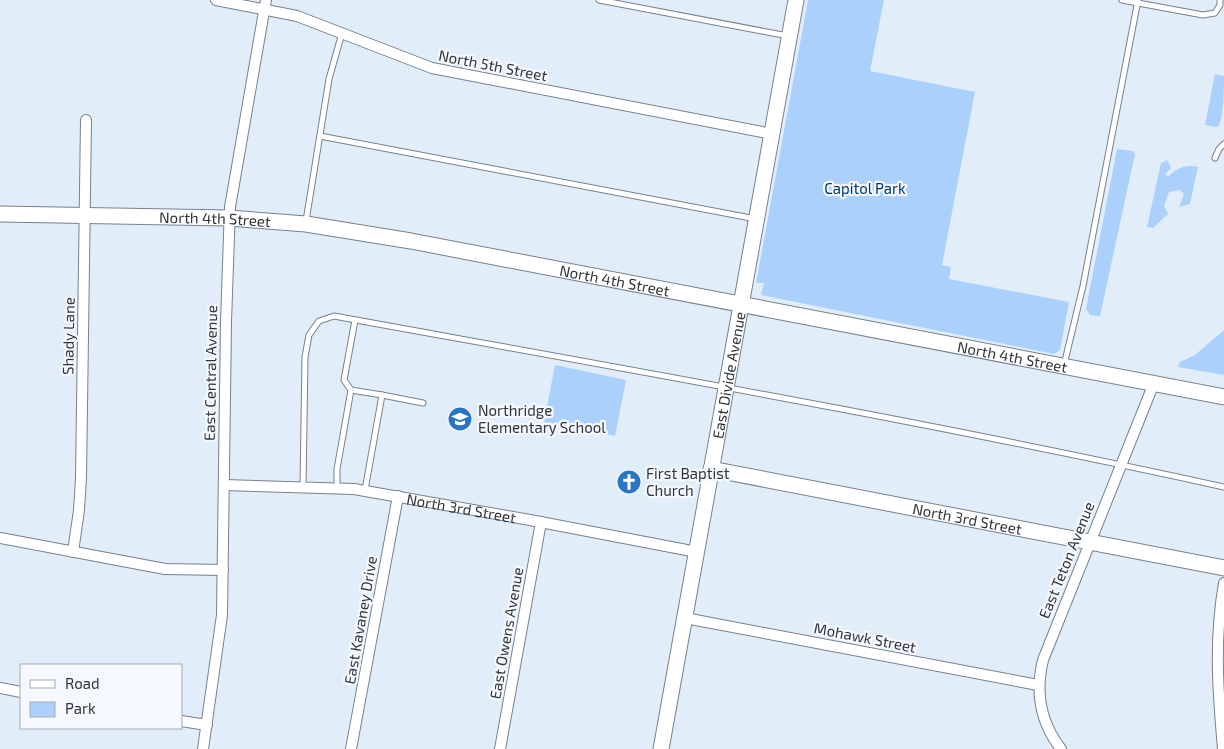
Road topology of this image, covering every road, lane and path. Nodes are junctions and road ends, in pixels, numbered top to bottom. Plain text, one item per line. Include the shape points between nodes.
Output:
1 (216, 0) edge
2 (599, 0) edge
3 (796, 0) edge
4 (1122, 0) edge
5 (1220, 0) edge
6 (1138, 2) edge
7 (265, 4) edge
8 (342, 33) junction
9 (789, 36) junction
10 (86, 120) dead end
11 (772, 134) junction
12 (320, 136) junction
13 (1224, 144) edge
14 (1215, 158) dead end
15 (0, 214) edge
16 (85, 216) junction
17 (229, 218) junction
18 (756, 219) junction
19 (306, 224) junction
20 (741, 304) junction
21 (355, 320) junction
22 (1064, 366) junction
23 (1154, 383) junction
24 (726, 388) junction
25 (351, 390) junction
26 (382, 395) junction
27 (1224, 397) edge
28 (423, 403) dead end
29 (1121, 465) junction
30 (711, 468) junction
31 (224, 485) junction
32 (303, 487) junction
33 (337, 487) junction
34 (1224, 487) edge
35 (365, 490) junction
36 (398, 496) junction
37 (541, 522) junction
38 (0, 538) edge
39 (1090, 541) junction
40 (73, 552) junction
41 (697, 552) junction
42 (1224, 568) edge
43 (223, 570) junction
44 (1224, 584) edge
45 (685, 618) junction
46 (1038, 685) junction
47 (0, 688) edge
48 (20, 692) edge
49 (182, 721) edge
50 (206, 725) junction
51 (203, 749) edge
52 (351, 749) edge
53 (500, 749) edge
54 (662, 749) edge
55 (1060, 749) edge
56 (1223, 749) edge

1 - 7 street, North 5th Street
2 - 9 lane
3 - 9 street, East Divide Avenue
4 - 6 lane
5 - 6 lane via 1215,14 1203,15
6 - 22 lane via 1083,286
7 - 8 street, North 5th Street
7 - 17 street, East Central Avenue
8 - 11 street, North 5th Street via 432,68
8 - 12 lane via 332,65
9 - 11 street, East Divide Avenue
10 - 16 street, Shady Lane
11 - 18 street, East Divide Avenue
12 - 18 lane
12 - 19 lane
13 - 14 lane
15 - 16 street, North 4th Street
16 - 17 street, North 4th Street
16 - 40 street, Shady Lane via 81,486
17 - 19 street, North 4th Street
17 - 31 street, East Central Avenue
18 - 20 street, East Divide Avenue
19 - 20 street, North 4th Street
20 - 22 street, North 4th Street
20 - 24 street, East Divide Avenue
21 - 24 lane
21 - 25 lane via 344,380
21 - 32 lane via 334,316 319,321 309,335 305,356
22 - 23 street, North 4th Street
23 - 27 street, North 4th Street
23 - 29 street, East Teton Avenue
24 - 29 lane
24 - 30 street, East Divide Avenue
25 - 26 lane
25 - 33 lane via 337,469
26 - 28 lane
26 - 35 lane
29 - 34 lane
29 - 39 street, East Teton Avenue
30 - 39 street, North 3rd Street
30 - 41 street, East Divide Avenue
31 - 32 street, North 3rd Street
31 - 43 street, East Central Avenue
32 - 33 street, North 3rd Street
33 - 35 street, North 3rd Street
35 - 36 street, North 3rd Street
36 - 37 street, North 3rd Street
36 - 52 street, East Kavaney Drive
37 - 41 street, North 3rd Street
37 - 53 street, East Owens Avenue
38 - 40 street
39 - 42 street, North 3rd Street
39 - 46 street, East Teton Avenue via 1045,654
40 - 43 street via 165,568
41 - 45 street, East Divide Avenue
43 - 50 street, East Central Avenue via 221,625
44 - 56 street via 1217,651
45 - 46 street, Mohawk Street
45 - 54 street, East Divide Avenue
46 - 55 street, East Teton Avenue via 1043,719
47 - 48 street
49 - 50 street
50 - 51 street, East Central Avenue

